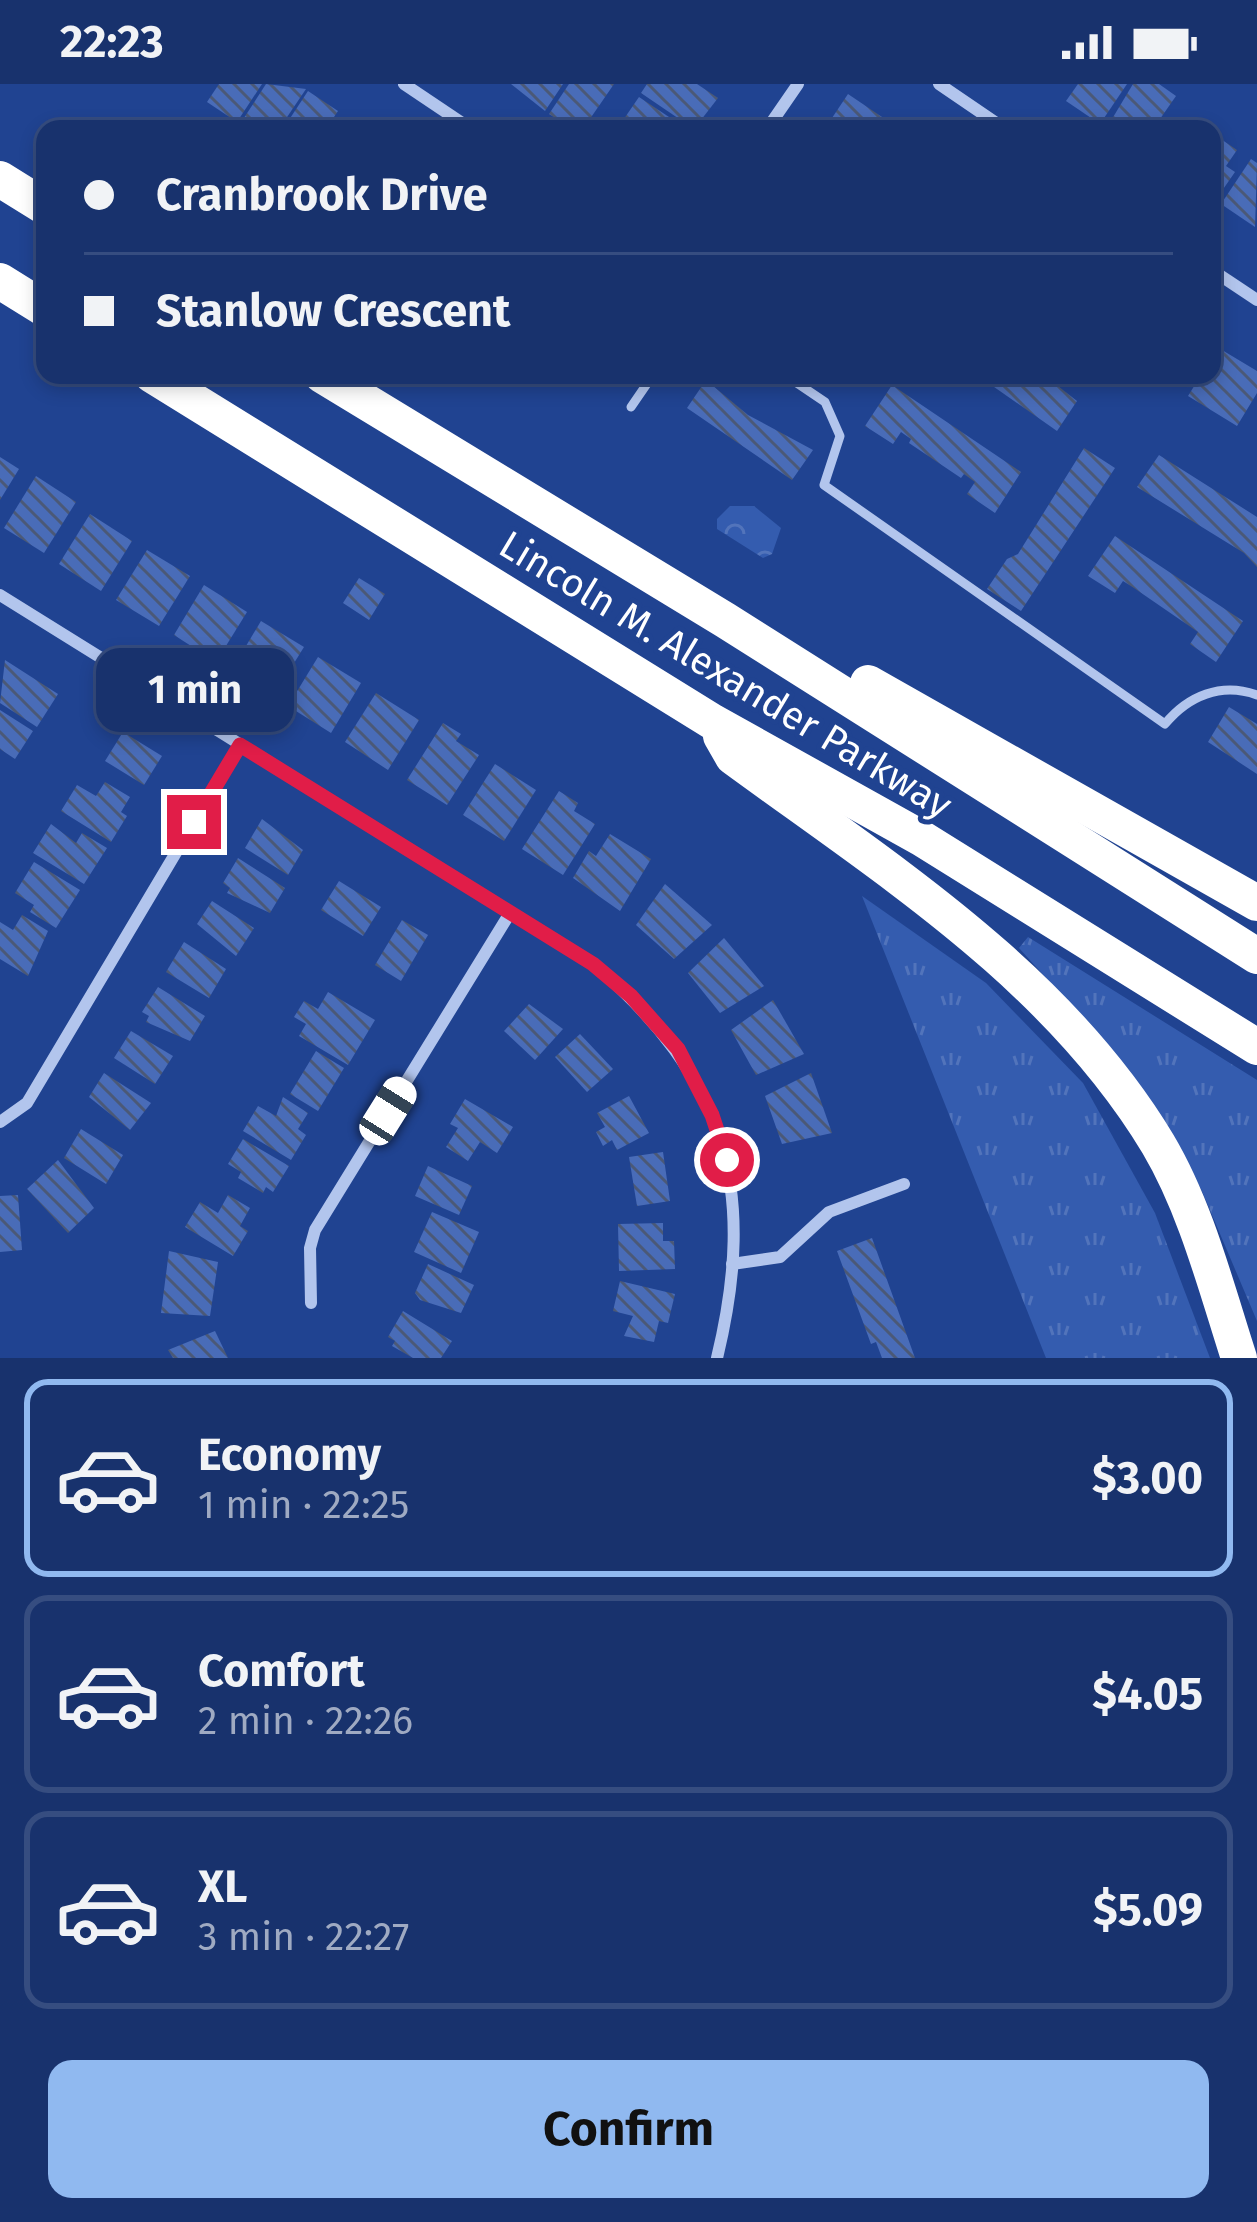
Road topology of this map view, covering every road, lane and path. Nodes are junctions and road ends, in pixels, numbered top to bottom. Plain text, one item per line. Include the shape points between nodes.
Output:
1 (404, 84) edge
2 (798, 84) edge
3 (939, 84) edge
4 (458, 120) edge
5 (773, 120) edge
6 (992, 120) edge
7 (0, 179) edge
8 (36, 201) edge
9 (1221, 276) edge
10 (0, 281) edge
11 (1257, 300) edge
12 (36, 303) edge
13 (167, 384) edge
14 (337, 384) edge
15 (647, 384) edge
16 (798, 384) edge
17 (632, 407) dead end
18 (0, 595) edge
19 (725, 620) junction
20 (1257, 695) edge
21 (713, 722) junction
22 (240, 745) junction
23 (1257, 903) edge
24 (510, 914) junction
25 (1257, 956) edge
26 (1257, 1047) edge
27 (0, 1122) edge
28 (904, 1184) dead end
29 (732, 1264) junction
30 (310, 1303) dead end
31 (717, 1358) edge
32 (1239, 1358) edge

1 - 4 street
2 - 5 street
3 - 6 street
7 - 8 highway
9 - 11 street
10 - 12 highway
13 - 21 highway, Lincoln M. Alexander Parkway
14 - 19 highway, Lincoln M. Alexander Parkway
15 - 17 lane
16 - 20 lane via 825,402 840,436 824,485 1165,724 1180,705 1214,691
18 - 22 street
19 - 23 highway via 782,635
19 - 25 highway, Lincoln M. Alexander Parkway
21 - 26 highway, Lincoln M. Alexander Parkway via 921,838
21 - 32 highway via 733,757 978,937 1088,1046 1158,1144 1196,1227
22 - 24 street
22 - 27 street via 27,1103
24 - 29 street via 593,964 678,1049 727,1160
24 - 30 street via 315,1230
28 - 29 street via 829,1211 780,1256
29 - 31 street

